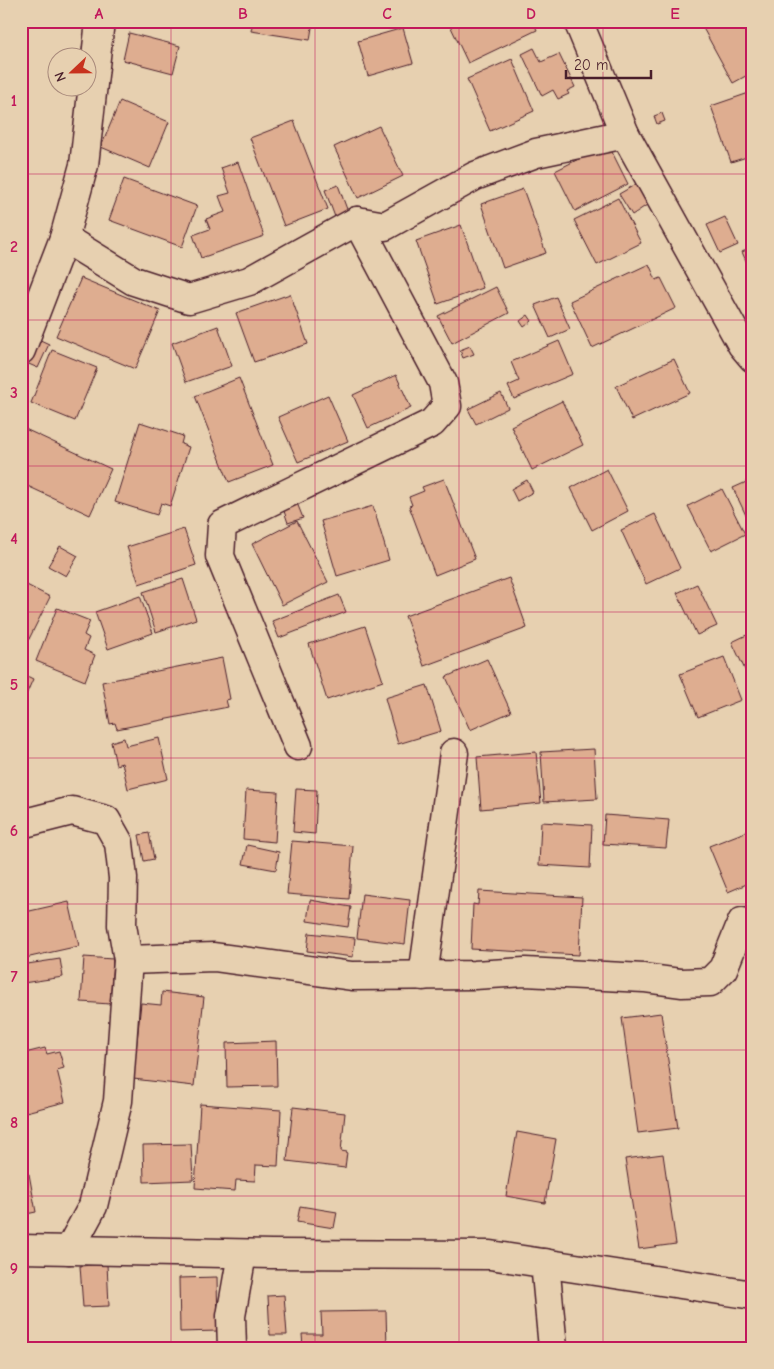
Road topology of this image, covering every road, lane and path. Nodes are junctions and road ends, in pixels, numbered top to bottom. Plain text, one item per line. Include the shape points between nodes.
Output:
1 (100, 21) edge
2 (578, 21) edge
3 (625, 134) junction
4 (357, 221) junction
5 (64, 238) junction
6 (21, 350) edge
7 (753, 358) edge
8 (298, 746) dead end
9 (454, 753) dead end
10 (21, 824) edge
11 (742, 922) dead end
12 (128, 960) junction
13 (423, 976) junction
14 (21, 1249) edge
15 (69, 1250) junction
16 (242, 1254) junction
17 (545, 1263) junction
18 (753, 1295) edge
19 (232, 1348) edge
20 (553, 1348) edge

1 - 5 street via 84,166
2 - 3 street
3 - 4 street via 536,153 475,176 385,226
3 - 7 street via 742,345
4 - 5 street via 249,281 190,299 134,281
4 - 8 street via 443,383 447,406 432,424 222,525 220,556
5 - 6 street
9 - 13 street
10 - 12 street via 72,811 106,820 119,843 123,878 122,925
11 - 13 street via 723,969 710,982 681,984 644,978 525,972
12 - 13 street via 214,956 352,976
12 - 15 street via 118,1101 92,1206
14 - 15 street
15 - 16 street
16 - 17 street via 490,1255
16 - 19 street via 231,1316
17 - 18 street
17 - 20 street

